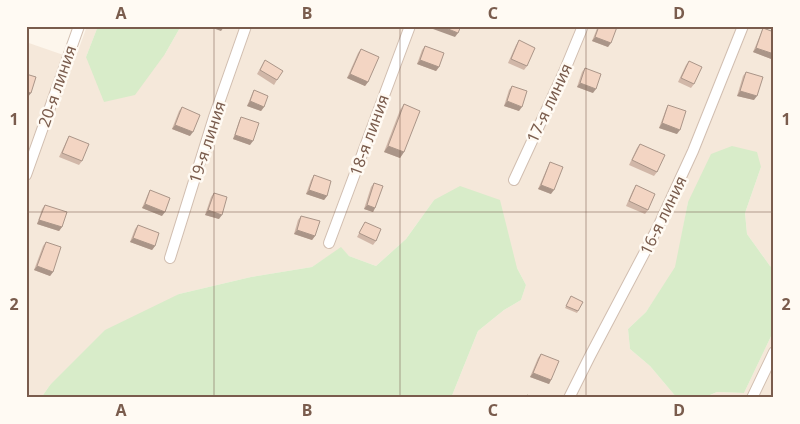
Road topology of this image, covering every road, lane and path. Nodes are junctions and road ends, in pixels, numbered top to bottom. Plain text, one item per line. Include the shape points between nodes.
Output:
1 (79, 26) edge
2 (246, 26) edge
3 (410, 26) edge
4 (583, 26) edge
5 (743, 26) edge
6 (26, 175) edge
7 (514, 180) dead end
8 (329, 243) dead end
9 (170, 258) dead end
10 (774, 352) edge
11 (569, 398) edge
12 (752, 398) edge

1 - 6 street, 20-я линия
2 - 9 street, 19-я линия
3 - 8 street, 18-я линия
4 - 7 street, 17-я линия
5 - 11 street, 16-я линия via 693,151 658,227
10 - 12 street

